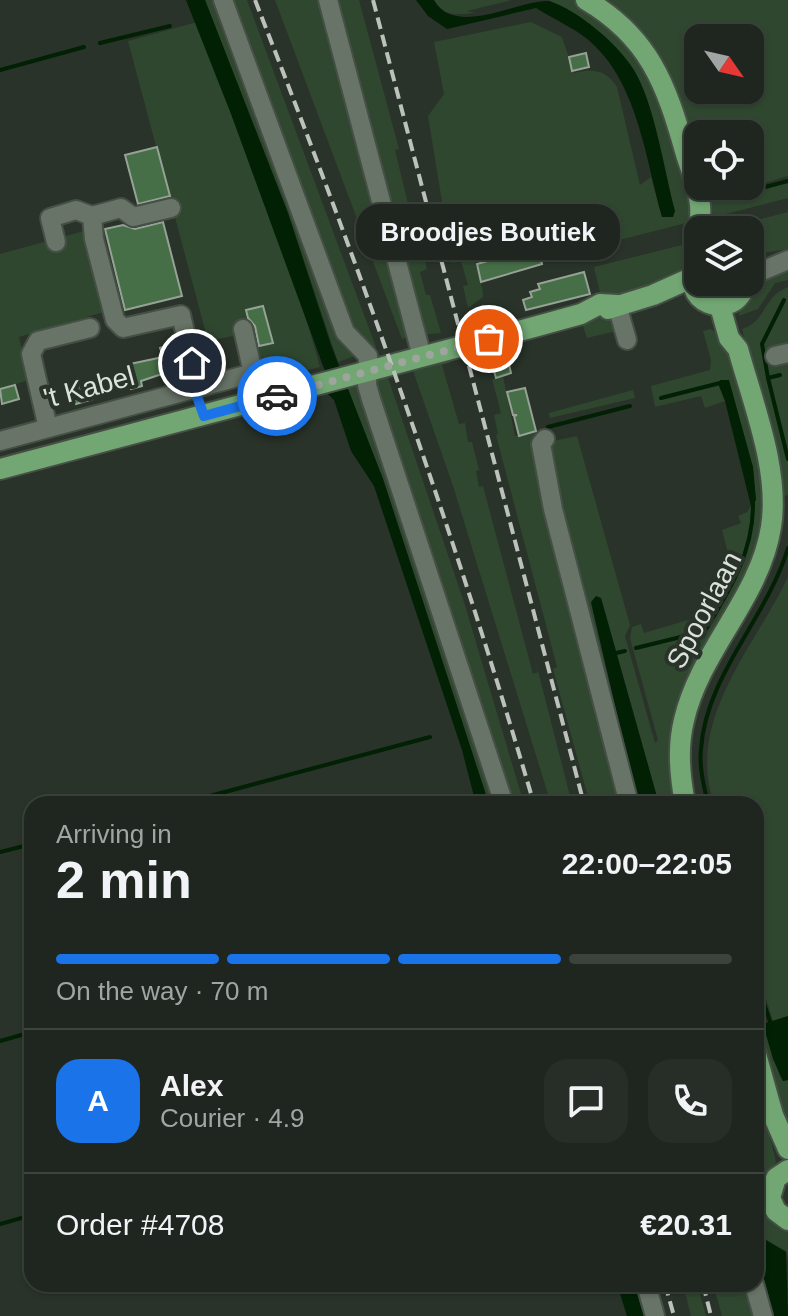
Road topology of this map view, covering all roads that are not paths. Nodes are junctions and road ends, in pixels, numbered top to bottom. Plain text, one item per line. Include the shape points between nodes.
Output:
1 (223, 0) edge
2 (328, 0) edge
3 (586, 0) edge
4 (700, 206) junction
5 (171, 208) dead end
6 (92, 216) junction
7 (700, 216) edge
8 (708, 216) edge
9 (56, 242) dead end
10 (764, 259) edge
11 (788, 259) edge
12 (764, 270) edge
13 (684, 287) edge
14 (701, 296) edge
15 (738, 296) edge
16 (727, 304) junction
17 (617, 305) junction
18 (90, 328) dead end
19 (243, 329) dead end
20 (627, 340) dead end
21 (422, 357) junction
22 (363, 373) junction
23 (196, 388) junction
24 (204, 416) junction
25 (48, 428) junction
26 (545, 439) dead end
27 (0, 441) edge
28 (0, 469) edge
29 (501, 796) edge
30 (627, 796) edge
31 (684, 796) edge
32 (764, 1083) edge
33 (773, 1115) junction
34 (788, 1149) edge
35 (785, 1172) edge
36 (788, 1220) edge
37 (648, 1292) edge
38 (756, 1292) edge
39 (655, 1316) edge
40 (763, 1316) edge

1 - 22 street via 345,332 368,356
2 - 21 street
3 - 4 main road via 620,23 658,71 671,99
4 - 7 main road
4 - 8 main road
5 - 6 street via 133,217 121,208
6 - 9 street via 76,210 50,218
6 - 23 street via 115,320 123,328 181,315
10 - 11 street
11 - 12 street
13 - 17 main road via 672,297 653,295
14 - 16 main road
15 - 16 main road
16 - 31 main road, Spoorlaan via 740,335 738,349 770,469 771,525 758,570 687,707 680,756
17 - 20 street
17 - 21 main road via 600,304 581,314
18 - 25 street via 38,341 31,354
19 - 23 street, 't Kabel via 253,373
21 - 22 main road
22 - 24 main road
22 - 29 street
23 - 24 street
23 - 25 street, 't Kabel
24 - 28 main road
25 - 27 street, 't Kabel
26 - 30 street via 541,444 553,509
32 - 33 main road
33 - 34 main road
33 - 35 main road
35 - 36 main road via 772,1184 770,1198
37 - 39 street
38 - 40 street

